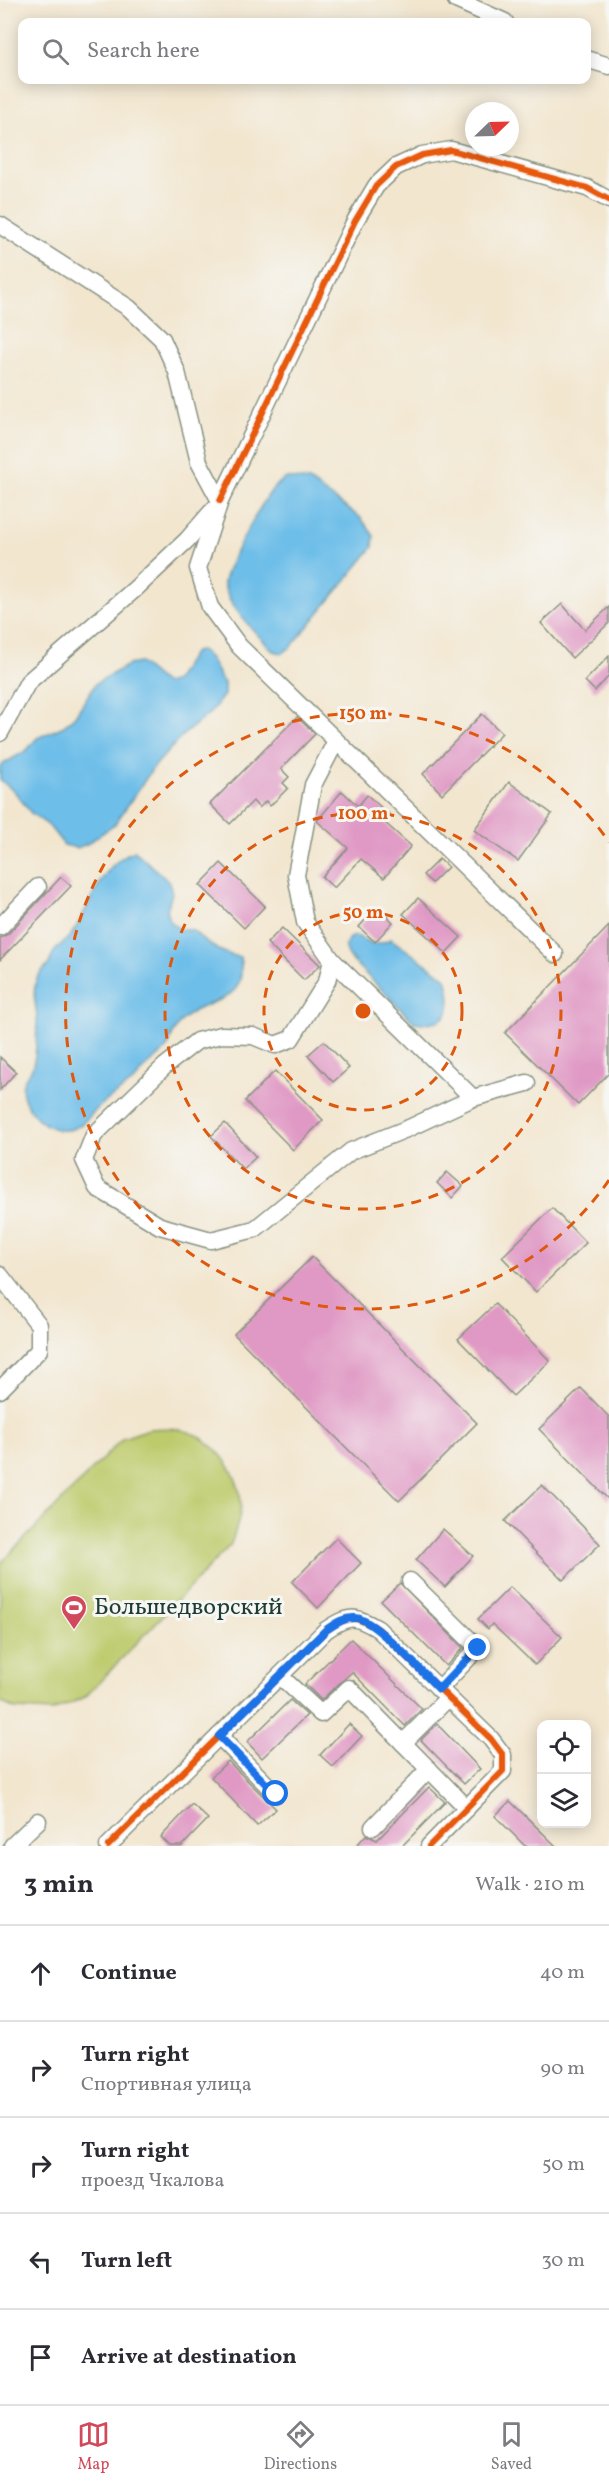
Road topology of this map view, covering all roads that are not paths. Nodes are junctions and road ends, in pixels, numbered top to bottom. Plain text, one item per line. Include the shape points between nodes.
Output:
1 (456, 0) edge
2 (496, 18) edge
3 (591, 61) edge
4 (609, 66) edge
5 (609, 200) edge
6 (0, 225) edge
7 (220, 501) junction
8 (0, 733) edge
9 (336, 741) junction
10 (38, 887) dead end
11 (0, 927) edge
12 (555, 954) dead end
13 (332, 960) junction
14 (527, 1083) dead end
15 (473, 1098) junction
16 (3, 1287) edge
17 (0, 1389) edge
18 (410, 1581) dead end
19 (280, 1676) junction
20 (443, 1693) junction
21 (219, 1736) junction
22 (403, 1743) junction
23 (429, 1769) junction
24 (276, 1794) dead end
25 (468, 1808) junction
26 (38, 1821) dead end
27 (373, 1827) dead end
28 (12, 1846) edge
29 (108, 1846) edge
30 (429, 1846) edge

1 - 2 street
3 - 4 street
5 - 7 street via 588,188 451,150 422,155 396,167 376,186 355,221
6 - 7 street via 129,308 162,339 177,372 199,462
7 - 8 street via 187,540 135,590 28,682
7 - 9 street via 198,568 210,607 239,646
9 - 12 street
9 - 13 street via 313,785 296,875 305,922
10 - 11 street
13 - 15 street
13 - 15 street via 327,981 291,1039 275,1045 253,1036 221,1035 197,1041 165,1066 94,1135 84,1160 97,1188 160,1226 211,1240 255,1229 351,1151
14 - 15 street
16 - 17 street via 39,1325 39,1350
18 - 20 street via 478,1648
19 - 20 street via 326,1630 341,1620 358,1618 378,1629
19 - 21 street
19 - 22 street via 321,1714 348,1689
20 - 22 street
20 - 25 street via 503,1755 503,1771
21 - 24 street
21 - 29 street
22 - 23 street
23 - 25 street
23 - 27 street
25 - 30 street
26 - 28 street

